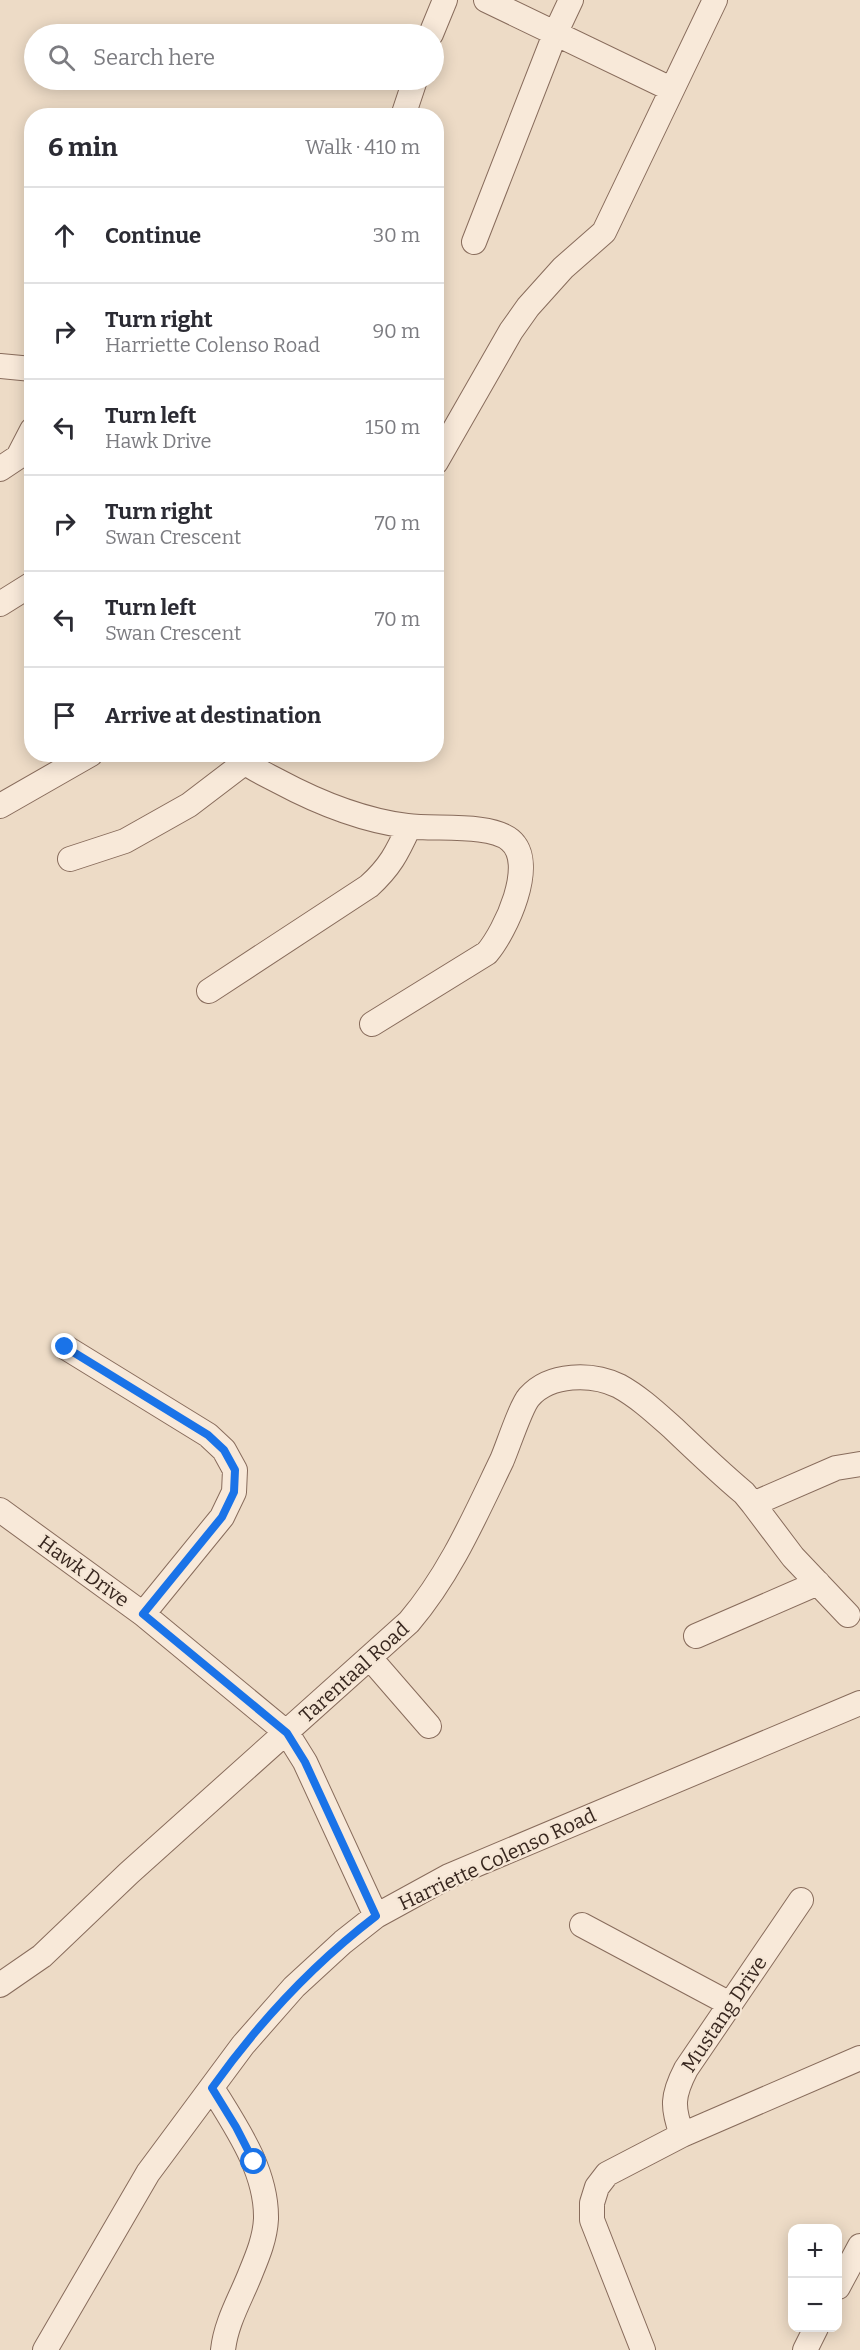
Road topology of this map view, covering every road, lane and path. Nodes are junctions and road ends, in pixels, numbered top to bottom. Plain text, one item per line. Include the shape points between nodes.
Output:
1 (445, 0) edge
2 (486, 0) edge
3 (571, 0) edge
4 (715, 0) edge
5 (435, 24) edge
6 (555, 34) junction
7 (671, 88) junction
8 (412, 90) edge
9 (406, 108) edge
10 (474, 242) dead end
11 (0, 366) edge
12 (24, 368) edge
13 (24, 445) edge
14 (444, 448) edge
15 (0, 469) edge
16 (24, 589) edge
17 (0, 604) edge
18 (77, 762) edge
19 (241, 762) edge
20 (252, 762) edge
21 (0, 804) edge
22 (409, 827) junction
23 (70, 859) dead end
24 (208, 991) dead end
25 (372, 1024) dead end
26 (65, 1347) dead end
27 (860, 1464) edge
28 (753, 1504) junction
29 (0, 1510) edge
30 (818, 1584) junction
31 (143, 1614) junction
32 (848, 1615) dead end
33 (696, 1636) dead end
34 (370, 1658) junction
35 (860, 1703) edge
36 (429, 1726) dead end
37 (287, 1733) junction
38 (801, 1900) dead end
39 (376, 1916) junction
40 (582, 1925) dead end
41 (0, 1985) edge
42 (730, 2004) junction
43 (860, 2058) edge
44 (212, 2088) junction
45 (682, 2135) junction
46 (860, 2246) edge
47 (842, 2278) edge
48 (814, 2332) edge
49 (641, 2345) edge
50 (45, 2350) edge
51 (223, 2350) edge
52 (805, 2350) edge

1 - 5 street
2 - 6 street
3 - 6 street
4 - 7 street
6 - 7 street
6 - 10 street
7 - 14 street via 604,232 563,268 528,307
8 - 9 street
11 - 12 street
13 - 15 street via 18,457
16 - 17 street
18 - 21 street
19 - 23 street via 189,805 125,841
20 - 22 street via 300,793 359,817
22 - 24 street via 395,858 369,886
22 - 25 street via 494,831 516,847 521,875 505,926 487,953
26 - 31 street via 208,1435 224,1450 235,1470 234,1492 222,1517
27 - 28 street via 836,1468
28 - 30 street
28 - 34 street, Tarentaal Road via 643,1401 618,1386 590,1377 549,1383 528,1397 448,1570 409,1622
29 - 31 street, Hawk Drive
30 - 32 street
30 - 33 street
31 - 37 street, Hawk Drive
34 - 36 street
34 - 37 street, Tarentaal Road
35 - 39 street, Harriette Colenso Road via 517,1846 449,1876
37 - 39 street, Hawk Drive via 305,1762
37 - 41 street, Tarentaal Road via 42,1956
38 - 42 street, Mustang Drive
39 - 44 street, Harriette Colenso Road via 294,1987 243,2045
40 - 42 street
42 - 45 street, Mustang Drive via 676,2089 675,2115
43 - 45 street
44 - 50 street, Harriette Colenso Road via 148,2173
44 - 51 street via 254,2162 266,2219 260,2250 228,2322
45 - 49 street via 607,2174 592,2203 592,2220
46 - 47 street
48 - 52 street

